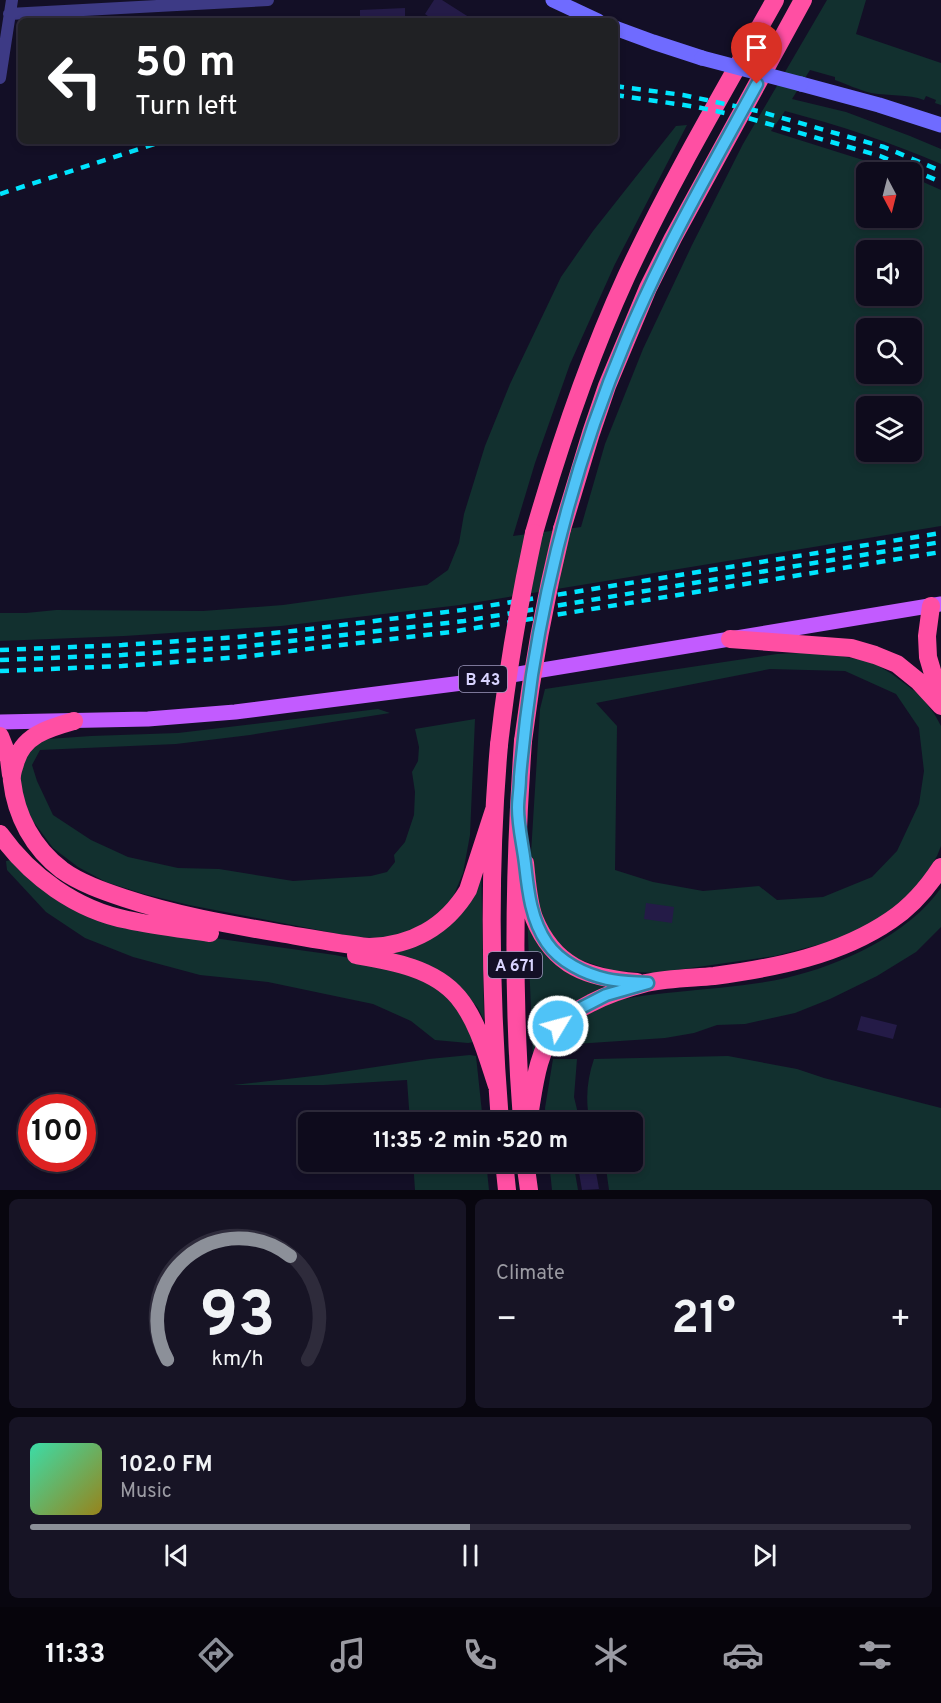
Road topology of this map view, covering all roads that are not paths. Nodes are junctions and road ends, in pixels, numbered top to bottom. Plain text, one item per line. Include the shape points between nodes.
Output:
1 (12, 0) edge
2 (268, 0) edge
3 (553, 0) edge
4 (775, 0) edge
5 (802, 0) edge
6 (9, 14) junction
7 (592, 18) edge
8 (618, 29) edge
9 (0, 78) edge
10 (941, 125) edge
11 (937, 610) edge
12 (730, 639) junction
13 (941, 701) edge
14 (941, 706) edge
15 (0, 722) edge
16 (74, 722) junction
17 (0, 736) edge
18 (11, 777) junction
19 (518, 808) junction
20 (494, 810) junction
21 (0, 834) edge
22 (941, 867) edge
23 (648, 983) junction
24 (497, 1086) junction
25 (499, 1112) edge
26 (521, 1112) edge
27 (530, 1112) edge
28 (505, 1172) edge
29 (527, 1172) edge
30 (507, 1190) edge
31 (529, 1190) edge

1 - 6 street
2 - 6 street
3 - 7 main road
4 - 20 highway, A 671, bridge via 677,174 626,278 558,452 525,575 510,660
5 - 19 highway, A 671, bridge via 673,238 607,386 562,529 541,624 523,741
6 - 9 street
8 - 10 main road, bridge via 702,58
11 - 12 main road, B 43
11 - 13 highway via 927,636 928,657
12 - 14 highway via 850,648 875,655 897,664
12 - 16 main road, B 43 via 392,693 235,712
15 - 16 main road, B 43
16 - 18 highway via 46,729 24,744
17 - 18 highway
18 - 20 highway via 17,808 31,836 51,860 89,885 142,904 216,923 369,947 412,940 437,926 454,910 468,890
19 - 23 highway via 529,894 534,917 547,943 562,959 582,971 607,980
19 - 26 highway, A 671 via 514,961
20 - 24 highway, A 671 via 491,950
21 - 24 highway via 48,884 108,915 386,960 436,978 469,1013
22 - 23 highway via 916,900 892,920 834,949 759,969
23 - 27 highway via 606,995 575,1011 558,1026 539,1064
24 - 25 highway, A 671
28 - 30 highway
29 - 31 highway

